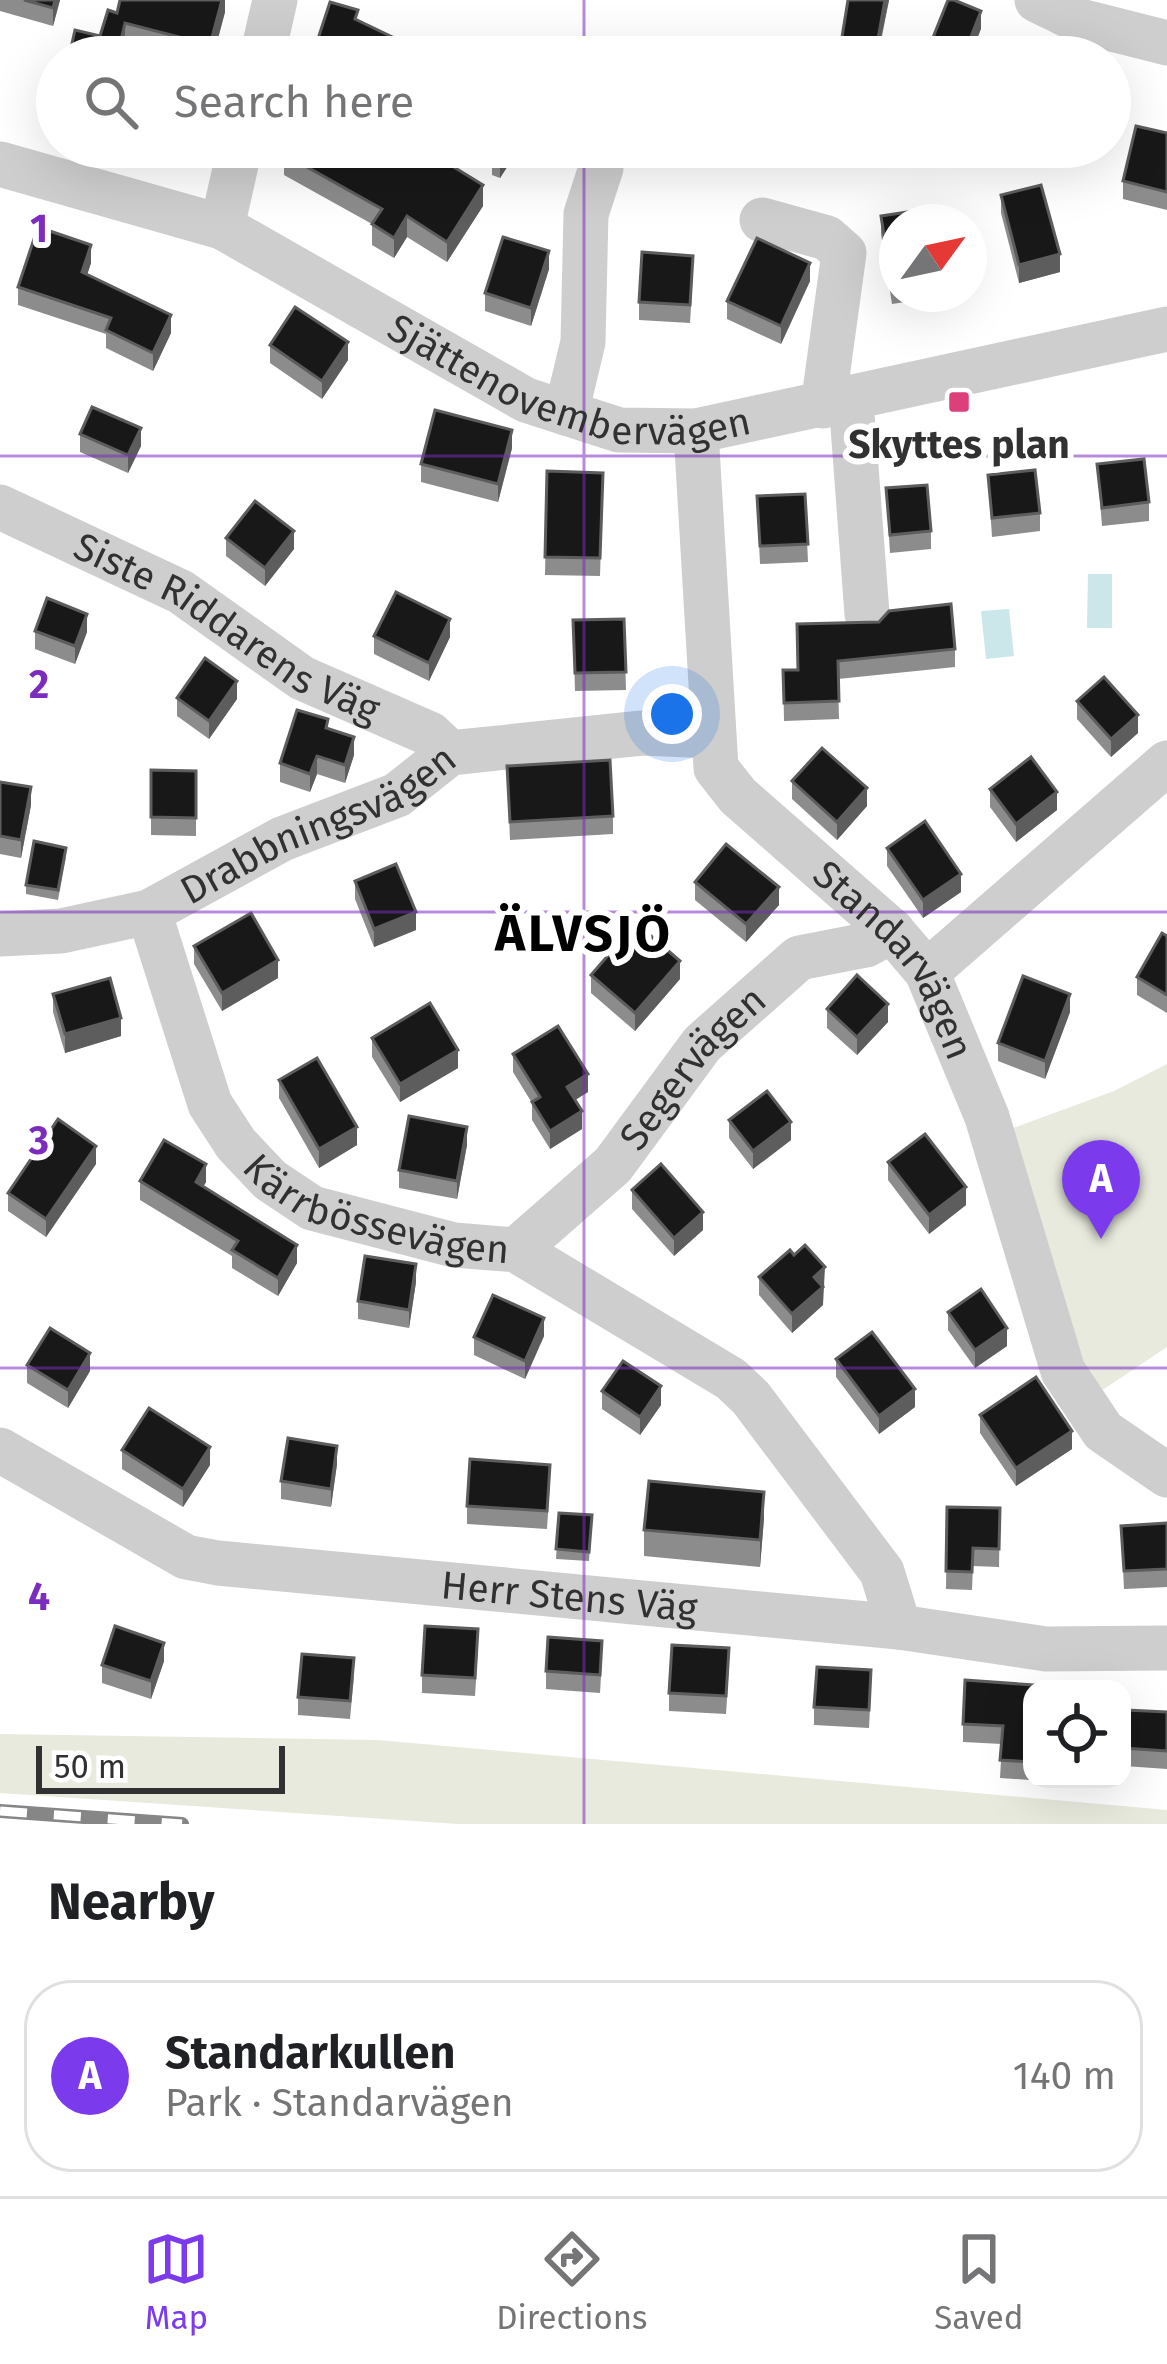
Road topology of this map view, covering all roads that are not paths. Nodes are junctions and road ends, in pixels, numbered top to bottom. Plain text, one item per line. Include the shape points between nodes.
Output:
1 (275, 0) edge
2 (1037, 0) edge
3 (267, 36) edge
4 (1167, 43) edge
5 (0, 164) edge
6 (236, 168) edge
7 (601, 168) dead end
8 (762, 220) dead end
9 (222, 227) junction
10 (1167, 328) edge
11 (837, 403) junction
12 (566, 413) junction
13 (696, 431) junction
14 (0, 507) edge
15 (867, 614) dead end
16 (710, 736) junction
17 (450, 753) junction
18 (1167, 763) edge
19 (149, 912) junction
20 (892, 931) junction
21 (0, 934) edge
22 (927, 972) junction
23 (516, 1250) junction
24 (0, 1450) edge
25 (1167, 1475) edge
26 (899, 1627) junction
27 (1167, 1648) edge

1 - 3 street
2 - 4 street via 1080,21
5 - 9 street, Sjättenovembervägen
6 - 9 street
7 - 12 street via 586,214 583,342
8 - 11 street via 827,238 844,253
9 - 12 street, Sjättenovembervägen via 526,400
10 - 11 street, Sjättenovembervägen
11 - 13 street, Sjättenovembervägen
11 - 15 street
12 - 13 street, Sjättenovembervägen via 620,430
13 - 16 street, Standarvägen
14 - 17 street, Siste Riddarens Väg via 181,592 302,678 430,734
16 - 17 street, Drabbningsvägen via 641,733
16 - 20 street, Standarvägen via 716,768 738,796
17 - 19 street, Drabbningsvägen via 397,796 282,839
18 - 22 street
19 - 21 street, Drabbningsvägen
19 - 23 street, Kärrbössevägen via 210,1104 270,1180 312,1208 454,1245
20 - 22 street, Standarvägen
20 - 23 street, Segervägen via 866,946 799,958 703,1044 613,1165
22 - 25 street, Standarvägen via 987,1118 1063,1371 1103,1431
23 - 26 street, Kärrbössevägen via 643,1322 751,1398 882,1572
24 - 26 street, Herr Stens Väg via 186,1556 218,1563
26 - 27 street, Herr Stens Väg via 1046,1648

